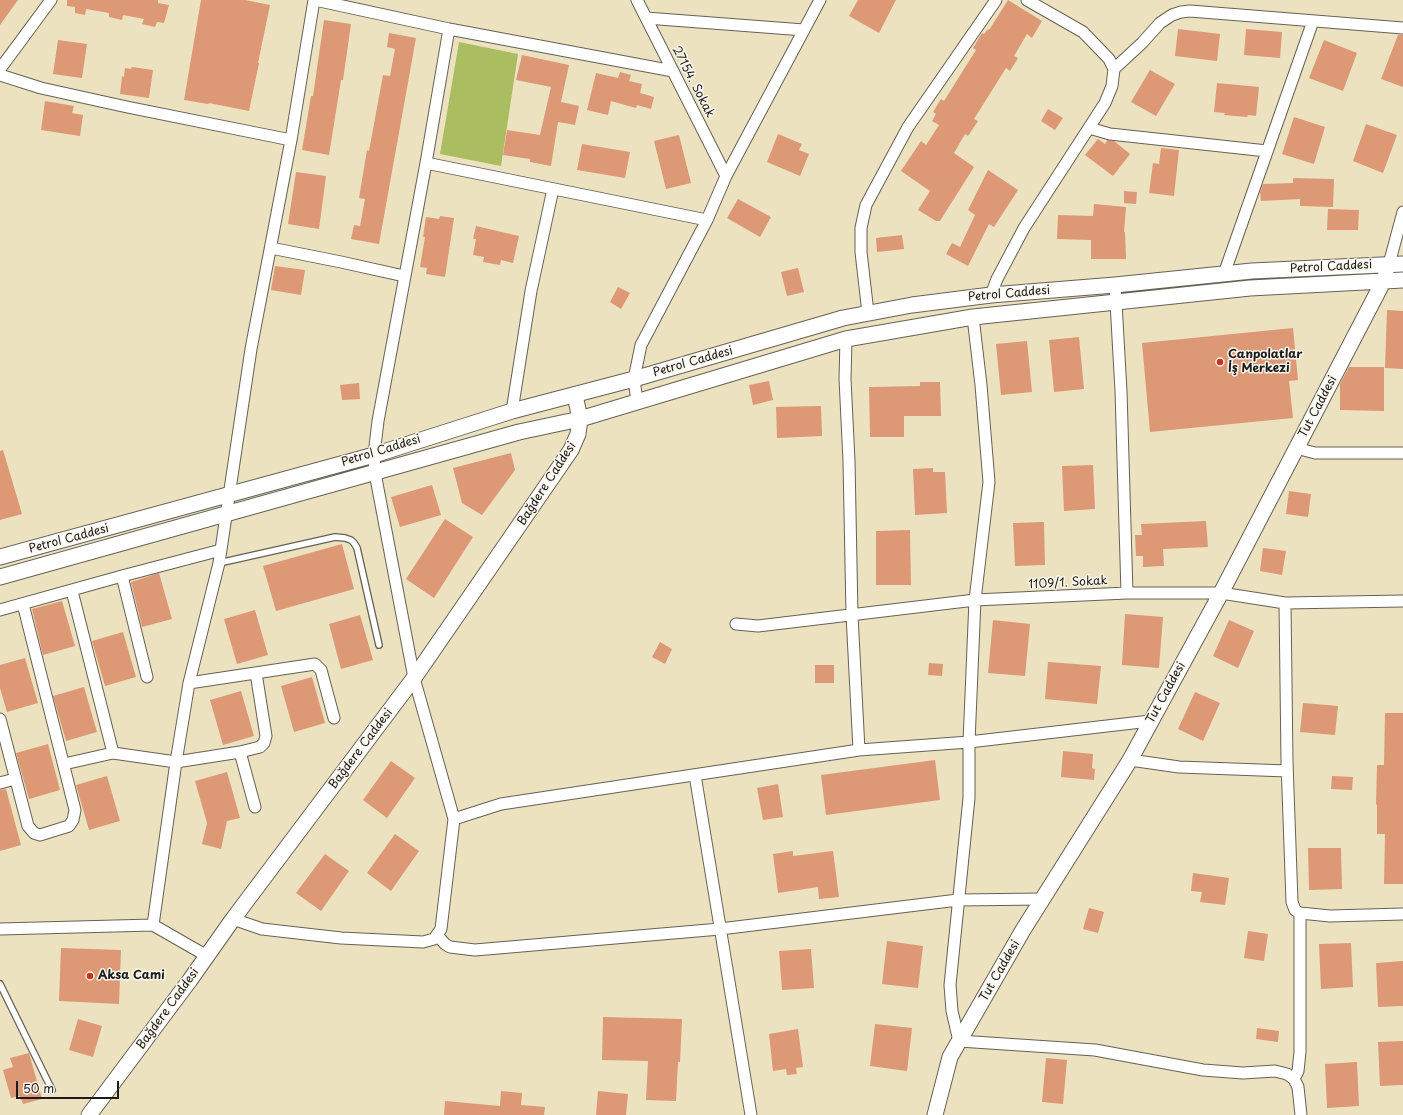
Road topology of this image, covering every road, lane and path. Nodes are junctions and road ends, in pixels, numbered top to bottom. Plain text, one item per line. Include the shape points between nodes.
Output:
1 (51, 0) edge
2 (315, 0) edge
3 (637, 0) edge
4 (820, 0) edge
5 (996, 0) edge
6 (1027, 0) edge
7 (646, 18) junction
8 (1313, 21) junction
9 (1403, 28) edge
10 (449, 29) junction
11 (804, 30) junction
12 (0, 69) edge
13 (1114, 69) junction
14 (673, 71) junction
15 (0, 75) edge
16 (1089, 128) junction
17 (291, 140) junction
18 (1268, 151) junction
19 (426, 163) junction
20 (726, 176) junction
21 (553, 189) junction
22 (1403, 212) edge
23 (707, 220) junction
24 (271, 248) junction
25 (1396, 264) edge
26 (1224, 274) junction
27 (404, 276) junction
28 (1384, 280) junction
29 (1403, 280) edge
30 (1115, 285) junction
31 (992, 295) junction
32 (1116, 302) junction
33 (868, 313) junction
34 (973, 316) junction
35 (846, 339) junction
36 (634, 379) junction
37 (575, 395) junction
38 (637, 402) junction
39 (512, 411) junction
40 (580, 419) junction
41 (1296, 448) junction
42 (1403, 453) edge
43 (374, 454) junction
44 (375, 473) junction
45 (230, 495) junction
46 (227, 514) junction
47 (221, 550) junction
48 (0, 557) edge
49 (219, 563) junction
50 (122, 576) junction
51 (0, 577) edge
52 (72, 591) junction
53 (1127, 593) junction
54 (1221, 593) junction
55 (975, 600) junction
56 (1403, 601) edge
57 (1285, 603) junction
58 (23, 604) junction
59 (0, 610) edge
60 (852, 615) junction
61 (736, 624) dead end
62 (379, 645) dead end
63 (256, 673) junction
64 (147, 677) dead end
65 (414, 678) junction
66 (189, 683) junction
67 (334, 718) dead end
68 (0, 719) edge
69 (1150, 721) junction
70 (969, 742) junction
71 (859, 750) junction
72 (240, 752) junction
73 (114, 753) junction
74 (1130, 760) junction
75 (176, 762) junction
76 (64, 764) junction
77 (1288, 771) junction
78 (695, 775) junction
79 (15, 779) junction
80 (0, 783) edge
81 (255, 807) dead end
82 (454, 819) junction
83 (1042, 899) junction
84 (958, 900) junction
85 (1300, 913) junction
86 (1403, 914) edge
87 (233, 919) junction
88 (153, 925) junction
89 (0, 929) edge
90 (720, 929) junction
91 (438, 936) junction
92 (207, 956) junction
93 (0, 984) edge
94 (959, 1041) junction
95 (1294, 1079) junction
96 (110, 1089) junction
97 (52, 1090) dead end
98 (89, 1115) edge
99 (96, 1115) edge
100 (751, 1115) edge
101 (934, 1115) edge
102 (1301, 1115) edge

1 - 12 street
2 - 10 street
2 - 17 street
3 - 7 street, 27154. Sokak
4 - 11 street
5 - 33 street via 908,127 866,205 861,252
6 - 13 street via 1083,32 1108,58
7 - 11 street
7 - 14 street, 27154. Sokak
8 - 9 street
8 - 13 street via 1180,12 1160,23
8 - 18 street
10 - 14 street
10 - 19 street
11 - 20 street
13 - 16 street via 1112,86 1105,103
14 - 20 street, 27154. Sokak
15 - 17 street via 41,88
16 - 18 street via 1110,134
16 - 31 street via 1024,228 997,279
17 - 24 street
18 - 26 street
19 - 21 street
19 - 27 street
20 - 23 street
21 - 23 street
21 - 39 street via 531,291
22 - 25 street
23 - 36 street via 641,345
24 - 27 street
24 - 45 street via 252,349
25 - 26 main road, Petrol Caddesi
25 - 28 main road, Tut Caddesi
26 - 30 main road, Petrol Caddesi
27 - 43 street
28 - 29 main road
28 - 32 main road via 1250,288
28 - 41 main road, Tut Caddesi
30 - 31 main road, Petrol Caddesi
30 - 32 street
31 - 33 main road, Petrol Caddesi
32 - 34 main road
32 - 53 street via 1122,391
33 - 36 main road, Petrol Caddesi
34 - 35 main road
34 - 55 street via 989,482
35 - 38 main road
35 - 60 street
36 - 37 main road, Petrol Caddesi
36 - 38 street
37 - 39 main road, Petrol Caddesi
37 - 40 main road, Bağdere Caddesi
38 - 40 main road
39 - 43 main road, Petrol Caddesi
40 - 44 main road via 519,432
40 - 65 main road, Bağdere Caddesi via 572,450
41 - 42 street via 1308,452
41 - 54 main road, Tut Caddesi
43 - 44 street
43 - 45 main road, Petrol Caddesi
44 - 46 main road
44 - 65 street
45 - 46 street
45 - 48 main road, Petrol Caddesi
46 - 47 street
46 - 51 main road
47 - 49 street
47 - 50 street
49 - 62 lane via 335,537 351,540 357,548
49 - 66 street
50 - 52 street
50 - 64 street
52 - 58 street
52 - 73 street
53 - 54 street, 1109/1. Sokak
53 - 55 street, 1109/1. Sokak
54 - 57 street, 1109/1. Sokak
54 - 69 main road, Tut Caddesi
55 - 60 street, 1109/1. Sokak
55 - 70 street
56 - 57 street, 1109/1. Sokak
57 - 77 street
58 - 59 street
58 - 76 street
60 - 61 street, 1109/1. Sokak via 758,626
60 - 71 street
63 - 66 street
63 - 67 street via 317,665 321,670
63 - 72 street via 265,740 260,747
65 - 82 street
65 - 87 main road, Bağdere Caddesi
66 - 75 street
68 - 79 street
69 - 70 street
69 - 74 main road, Tut Caddesi
70 - 71 street
70 - 84 street via 968,798
71 - 78 street
72 - 75 street
72 - 81 street
73 - 75 street
73 - 76 street
74 - 77 street via 1179,767
74 - 83 main road, Tut Caddesi
75 - 88 street
76 - 79 street via 75,810 69,826 40,834 34,832 28,826
77 - 85 street via 1292,902 1295,910
78 - 82 street via 502,804
78 - 90 street
79 - 80 street
82 - 91 street via 441,929
83 - 84 street
83 - 94 main road, Tut Caddesi
84 - 90 street
84 - 94 street via 950,986 952,1011
85 - 86 street via 1330,916
85 - 95 street via 1300,1052 1298,1071
87 - 91 street via 262,929 341,938 423,942 431,941
87 - 92 main road, Bağdere Caddesi
88 - 89 street
88 - 92 street
90 - 91 street via 475,950 450,947
90 - 100 street
92 - 96 main road, Bağdere Caddesi
93 - 97 lane
94 - 95 street via 1095,1050 1203,1070 1243,1073 1275,1071
94 - 101 main road, Tut Caddesi via 950,1057
95 - 102 street via 1298,1087
96 - 98 main road, Bağdere Caddesi
96 - 99 main road, Bağdere Caddesi

